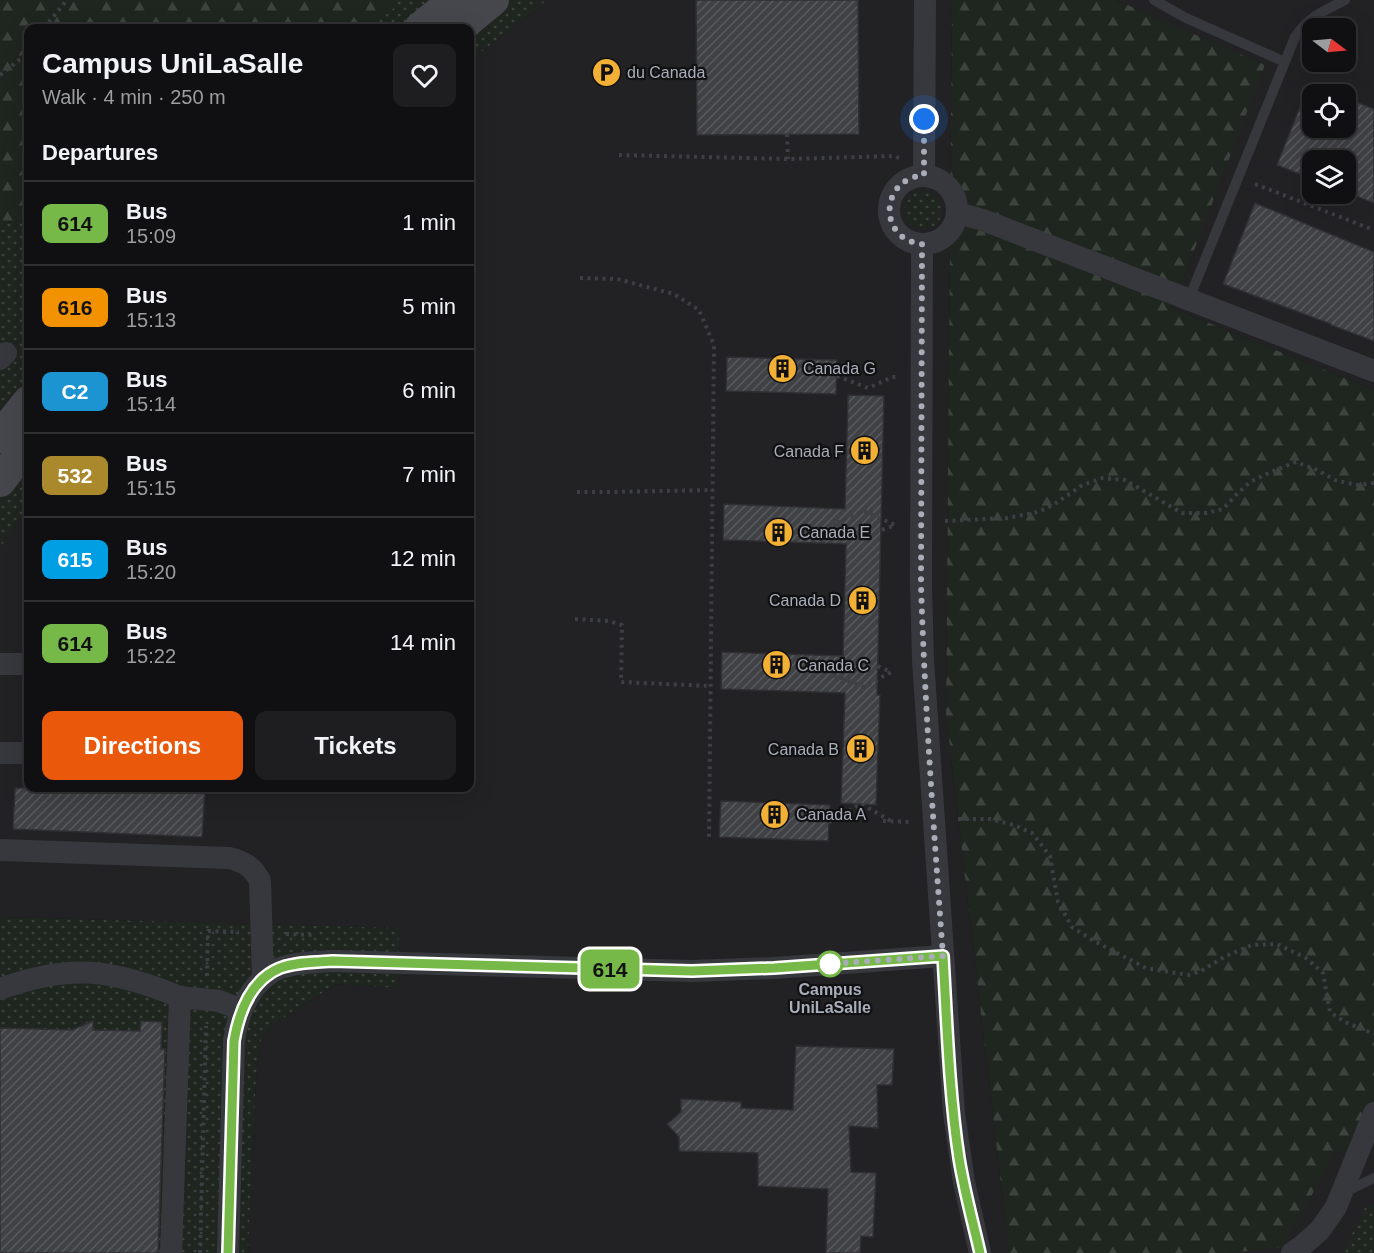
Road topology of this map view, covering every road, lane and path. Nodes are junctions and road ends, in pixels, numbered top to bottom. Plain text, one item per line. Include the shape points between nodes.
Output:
1 (66, 0) edge
2 (455, 0) edge
3 (493, 0) edge
4 (925, 0) edge
5 (1154, 0) edge
6 (1345, 0) edge
7 (47, 24) edge
8 (425, 24) edge
9 (464, 24) edge
10 (24, 53) edge
11 (1284, 62) junction
12 (0, 75) edge
13 (787, 134) dead end
14 (619, 155) dead end
15 (898, 158) dead end
16 (789, 159) junction
17 (924, 175) junction
18 (1238, 177) junction
19 (957, 213) junction
20 (1374, 230) edge
21 (922, 244) junction
22 (580, 278) dead end
23 (1189, 299) junction
24 (1374, 371) edge
25 (837, 376) dead end
26 (902, 378) dead end
27 (24, 384) edge
28 (24, 407) edge
29 (0, 411) edge
30 (0, 438) edge
31 (24, 449) edge
32 (0, 481) edge
33 (1374, 483) edge
34 (713, 490) junction
35 (577, 492) dead end
36 (937, 522) dead end
37 (895, 525) joint
38 (575, 619) dead end
39 (0, 664) edge
40 (24, 664) edge
41 (891, 672) joint
42 (710, 686) junction
43 (0, 753) edge
44 (24, 753) edge
45 (954, 819) dead end
46 (883, 821) dead end
47 (891, 821) junction
48 (829, 822) dead end
49 (920, 823) dead end
50 (709, 841) dead end
51 (0, 850) edge
52 (943, 956) junction
53 (263, 978) junction
54 (0, 989) edge
55 (180, 997) junction
56 (242, 1010) junction
57 (1374, 1034) edge
58 (1374, 1113) edge
59 (1374, 1178) edge
60 (1342, 1193) junction
61 (171, 1253) edge
62 (228, 1253) edge
63 (980, 1253) edge
64 (1292, 1253) edge

1 - 7 path
2 - 8 main road
3 - 9 main road
4 - 17 street
5 - 11 lane
6 - 11 lane via 1301,27
10 - 12 path
11 - 18 lane
13 - 16 path
14 - 16 path
15 - 16 path
17 - 19 street via 937,178 951,189 957,200
17 - 21 street via 900,184 889,207 899,234
18 - 20 path
18 - 23 lane
19 - 21 street via 945,237
19 - 23 street
21 - 52 street via 923,660
22 - 34 path via 616,279 674,294 699,310 714,345
23 - 24 street
25 - 26 path via 868,388 892,377
27 - 29 main road
28 - 30 main road
31 - 32 main road
33 - 36 path via 1357,485 1335,480 1296,462 1250,482 1223,509 1182,513 1125,480 1102,478 1038,512 1008,518
34 - 35 path
34 - 42 path
37 - 37 path via 864,537 833,524 864,511
38 - 42 path via 622,625 621,682
39 - 40 street
41 - 41 path via 864,687 831,674 864,660
42 - 50 path
43 - 44 street
45 - 57 path via 990,819 1032,833 1050,856 1058,902 1072,927 1137,964 1188,975 1252,945 1277,944 1306,958 1323,973 1330,1012
46 - 47 path
47 - 48 path via 861,804
47 - 49 path
51 - 53 street via 240,860 249,865 260,881
52 - 53 street via 692,971 332,961 294,965
52 - 63 street via 956,1136
53 - 56 street
54 - 55 street via 62,973 98,972
55 - 56 street via 219,1001
55 - 61 street
56 - 62 street via 234,1041
58 - 60 street
59 - 60 lane
60 - 64 street via 1320,1230

